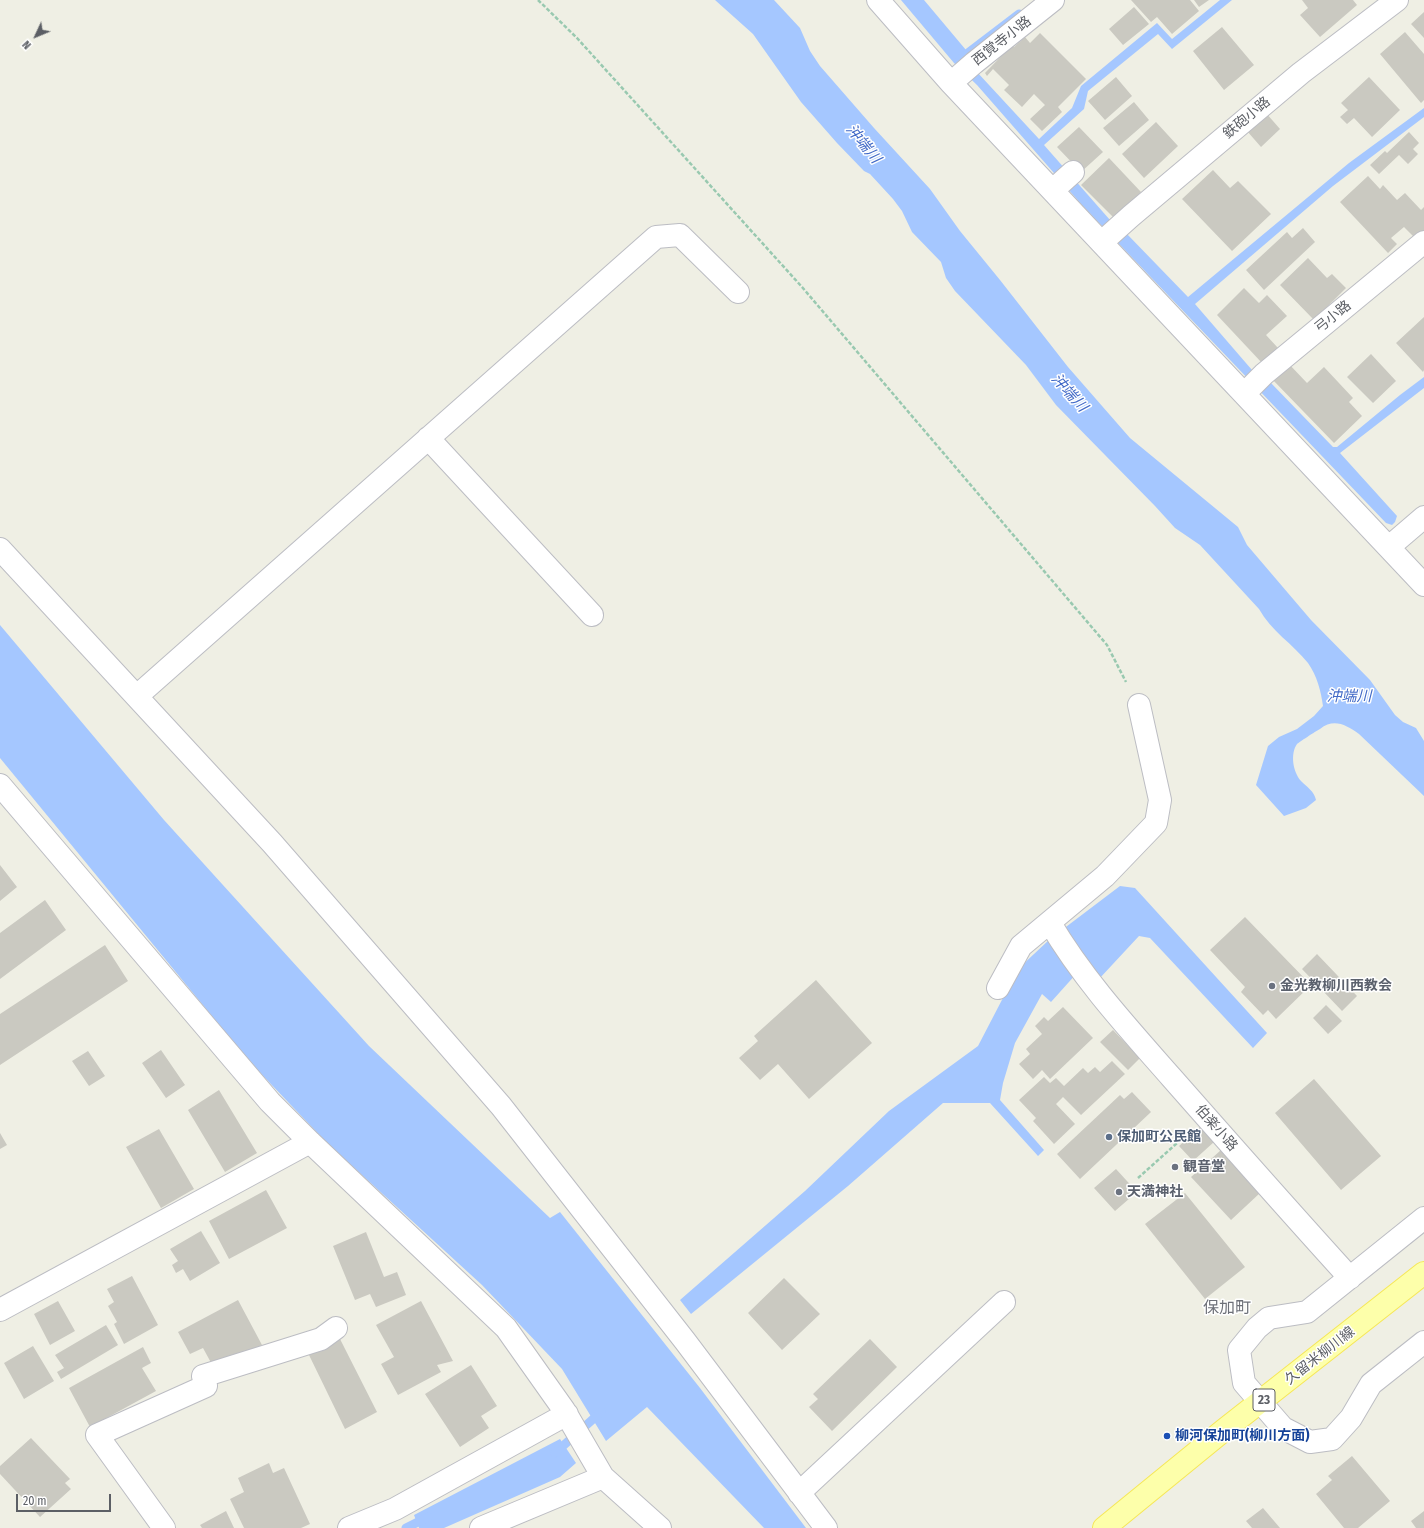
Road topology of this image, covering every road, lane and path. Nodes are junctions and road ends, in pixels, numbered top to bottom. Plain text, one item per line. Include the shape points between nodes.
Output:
1 (538, 0) edge
2 (878, 0) edge
3 (1053, 0) edge
4 (1397, 0) edge
5 (962, 73) junction
6 (1106, 239) junction
7 (1424, 242) edge
8 (738, 292) dead end
9 (1253, 384) junction
10 (428, 438) junction
11 (1405, 532) edge
12 (0, 548) edge
13 (1424, 585) edge
14 (592, 615) dead end
15 (137, 696) junction
16 (1138, 705) joint
17 (0, 785) edge
18 (1052, 926) junction
19 (998, 988) dead end
20 (1206, 1117) junction
21 (310, 1142) junction
22 (1138, 1178) dead end
23 (1424, 1218) edge
24 (1424, 1273) edge
25 (1350, 1278) junction
26 (1004, 1302) dead end
27 (0, 1310) edge
28 (336, 1328) dead end
29 (1424, 1342) edge
30 (1260, 1403) junction
31 (567, 1414) junction
32 (602, 1477) junction
33 (799, 1494) junction
34 (398, 1519) edge
35 (164, 1528) edge
36 (350, 1528) edge
37 (482, 1528) edge
38 (660, 1528) edge
39 (826, 1528) edge
40 (1104, 1528) edge

1 - 16 path via 577,38 802,287 1107,645
2 - 5 street
3 - 5 street, 西覚寺小路
4 - 6 street, 鉄砲小路 via 1301,73
5 - 6 street via 1062,182
6 - 9 street
7 - 9 street, 弓小路
8 - 10 street via 680,235 656,237
9 - 11 street
10 - 14 street
10 - 15 street
11 - 13 street
12 - 15 street
15 - 33 street via 272,843 501,1106 685,1341
16 - 18 street via 1160,800 1156,823
17 - 21 street via 270,1102
18 - 19 street via 1022,946
18 - 20 street, 伯楽小路 via 1085,975
20 - 22 path
20 - 25 street, 伯楽小路
21 - 27 street
21 - 31 street via 506,1328
23 - 25 street
24 - 30 main road, 久留米柳川線 / 23
25 - 30 street via 1307,1312 1268,1318 1239,1350 1244,1383
26 - 33 street
28 - 35 street via 321,1339 203,1376 206,1386 96,1436
29 - 30 street via 1371,1384 1350,1418 1332,1439 1310,1442 1283,1428
30 - 40 main road, 久留米柳川線 / 23
31 - 32 street
31 - 34 street
32 - 37 street
32 - 38 street
33 - 39 street
34 - 36 street

